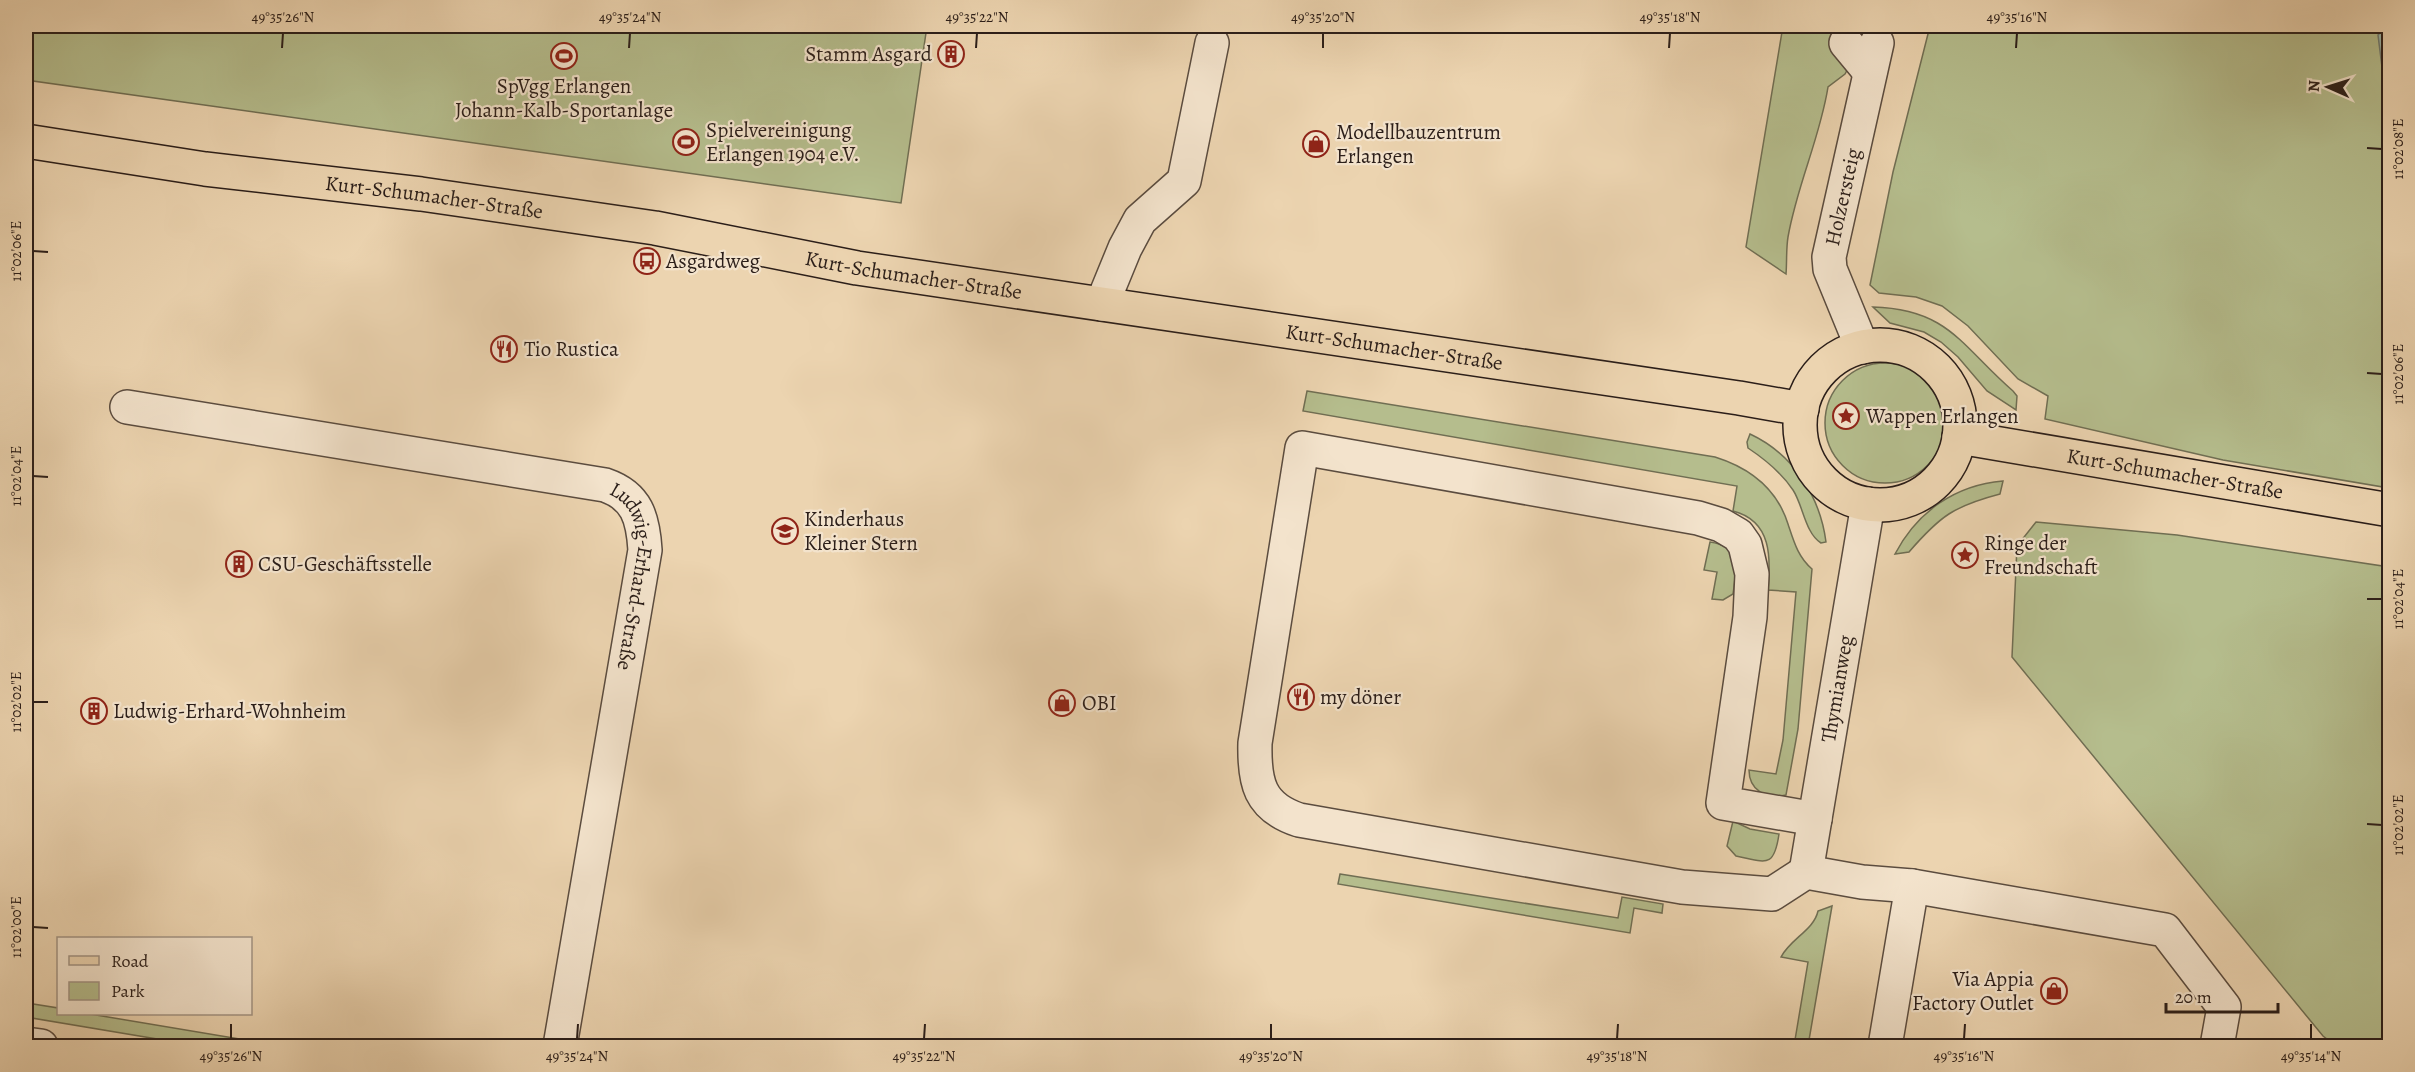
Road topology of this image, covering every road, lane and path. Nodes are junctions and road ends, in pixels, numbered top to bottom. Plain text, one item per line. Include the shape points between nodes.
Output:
1 (1212, 43) dead end
2 (1865, 52) dead end
3 (26, 141) edge
4 (1102, 304) junction
5 (1862, 347) junction
6 (127, 407) dead end
7 (1802, 409) junction
8 (1959, 437) junction
9 (1868, 504) junction
10 (2390, 510) edge
11 (1815, 819) junction
12 (1806, 872) junction
13 (1912, 886) junction
14 (26, 1044) edge
15 (41, 1047) edge
16 (560, 1047) edge
17 (1885, 1047) edge
18 (2217, 1047) edge

1 - 4 street via 1184,181 1140,220
2 - 5 street, Holzersteig via 1829,257 1833,277
3 - 4 main road, Kurt-Schumacher-Straße via 205,169 421,194 655,228 857,268
4 - 7 main road, Kurt-Schumacher-Straße
5 - 7 main road via 1825,367 1811,385
5 - 8 main road via 1900,347 1932,363 1954,393 1960,417
6 - 16 street, Ludwig-Erhard-Straße via 605,485 626,496 640,515 645,550
7 - 9 main road via 1804,447 1818,475 1836,491
8 - 9 main road via 1947,469 1925,491 1896,503
8 - 10 main road, Kurt-Schumacher-Straße
9 - 11 street, Thymianweg
11 - 12 street, Thymianweg
11 - 12 street via 1723,804 1751,604 1752,574 1745,545 1738,535 1698,518 1302,448 1254,763 1259,786 1274,808 1291,817 1682,887 1772,894
12 - 13 street
13 - 17 street
13 - 18 street via 2165,930 2224,1007
14 - 15 street

